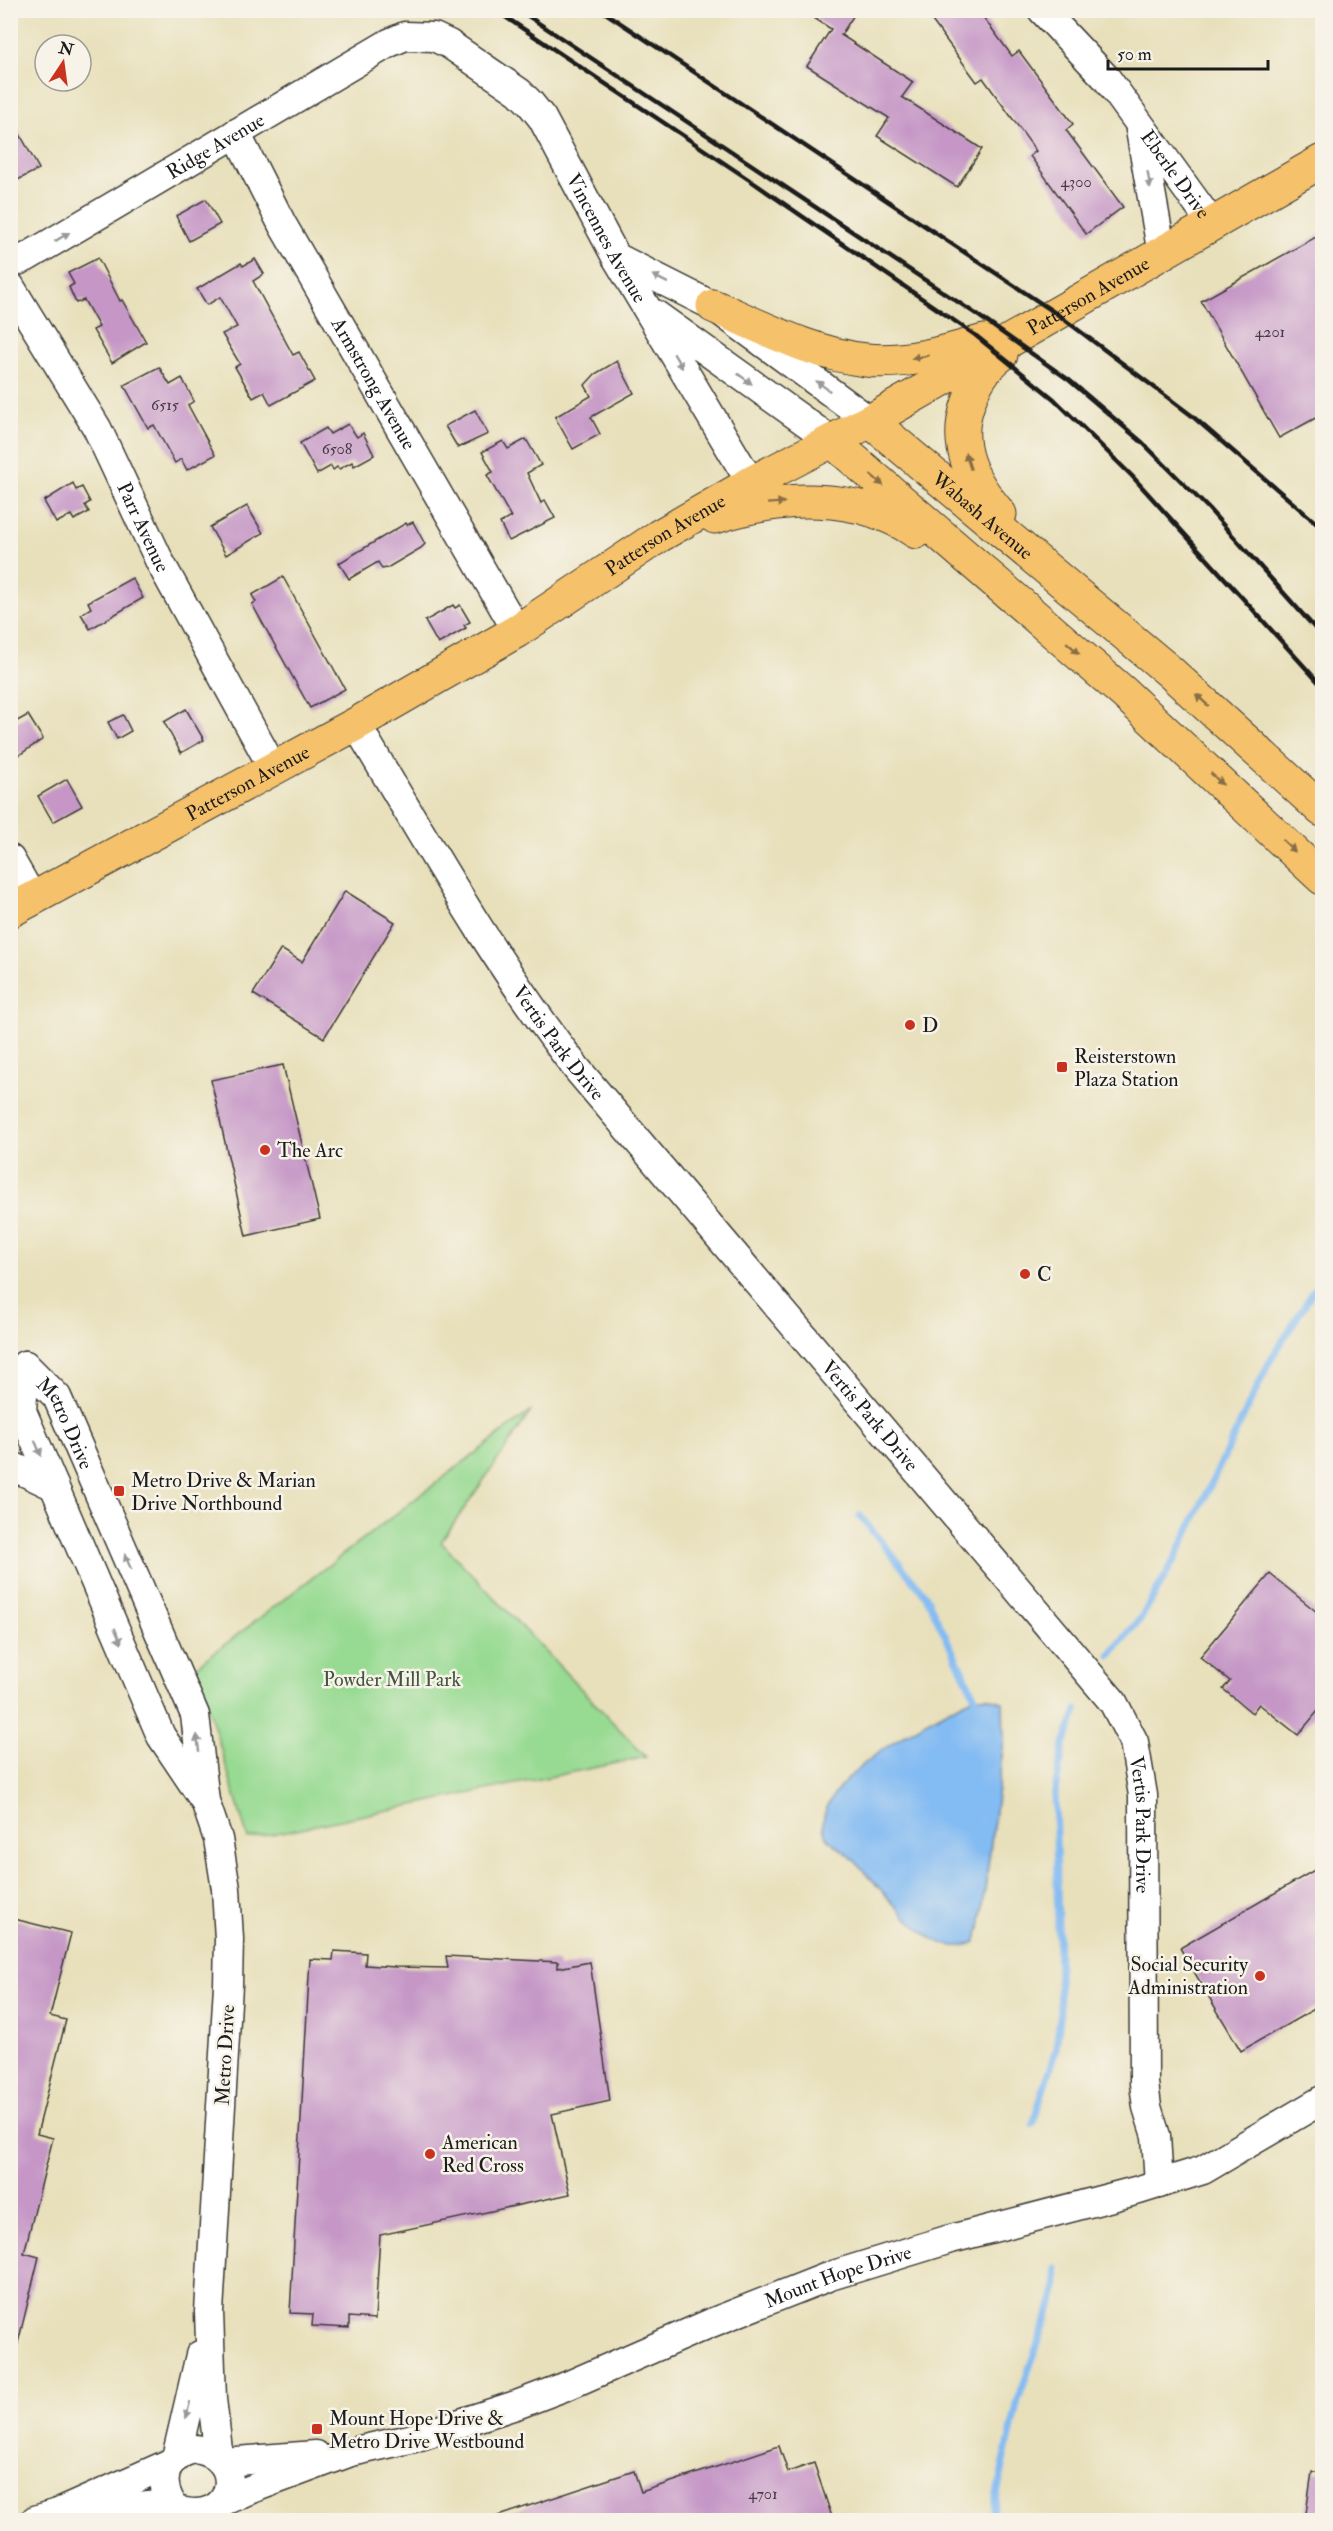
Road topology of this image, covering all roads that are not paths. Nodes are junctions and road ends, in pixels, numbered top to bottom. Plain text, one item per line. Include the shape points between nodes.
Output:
1 (1042, 10) edge
2 (421, 35) joint
3 (1139, 122) junction
4 (236, 133) junction
5 (1323, 161) edge
6 (1212, 224) junction
7 (1162, 254) junction
8 (616, 257) junction
9 (10, 264) edge
10 (10, 286) edge
11 (713, 306) junction
12 (646, 308) junction
13 (1037, 325) junction
14 (870, 420) junction
15 (832, 441) junction
16 (751, 483) junction
17 (659, 536) junction
18 (1053, 574) junction
19 (1029, 609) junction
20 (517, 631) junction
21 (356, 724) junction
22 (274, 770) junction
23 (1323, 810) edge
24 (10, 859) edge
25 (1323, 878) edge
26 (22, 905) edge
27 (18, 1369) edge
28 (57, 1397) junction
29 (16, 1414) edge
30 (10, 1465) edge
31 (54, 1486) junction
32 (205, 1801) junction
33 (1323, 2100) edge
34 (1159, 2184) junction
35 (208, 2312) junction
36 (351, 2452) junction
37 (220, 2460) junction
38 (172, 2461) junction
39 (174, 2511) edge
40 (213, 2512) edge
41 (47, 2517) edge

1 - 3 street, Eberle Drive via 1107,79
2 - 4 street, Ridge Avenue via 388,43
2 - 8 street, Vincennes Avenue via 449,44 530,103 542,118
3 - 6 street, Eberle Drive
3 -> 7 street, Eberle Drive
9 -> 4 street, Ridge Avenue
4 - 20 street, Armstrong Avenue via 282,224
5 - 6 main road, Patterson Avenue
6 - 7 main road, Patterson Avenue
7 - 13 main road, Patterson Avenue
11 -> 8 street, Wabash Avenue
8 - 12 street, Vincennes Avenue
10 - 22 street, Parr Avenue via 97,428 160,561
13 -> 11 main road via 945,352 867,360 837,355 791,339
14 -> 11 street, Wabash Avenue
12 -> 15 street
12 -> 16 street, Vincennes Avenue
13 - 14 main road, Patterson Avenue
18 -> 13 main road via 978,486 966,461 962,436 975,382 988,365
14 - 15 main road, Patterson Avenue
14 - 18 main road, Wabash Avenue
15 - 16 main road, Patterson Avenue
15 -> 19 main road
16 - 17 main road, Patterson Avenue
17 -> 19 main road via 768,503 825,501 875,510 912,529
17 - 20 main road, Patterson Avenue
23 -> 18 main road, Wabash Avenue via 1169,671
19 -> 25 main road
20 - 21 main road, Patterson Avenue
21 - 22 main road, Patterson Avenue
21 - 34 street, Vertis Park Drive via 479,929 545,1028 1113,1702 1134,1742 1143,1795 1144,2083 1156,2136
22 - 26 main road, Patterson Avenue
24 - 26 street
27 - 28 street, Metro Drive
27 - 29 street, Metro Drive
28 - 29 street
32 -> 28 street, Metro Drive via 195,1715
29 -> 31 street, Metro Drive
30 - 31 street
31 -> 32 street, Metro Drive via 161,1736
32 - 35 street, Metro Drive via 218,1839 229,1939
33 - 34 street, Mount Hope Drive via 1203,2170
34 - 36 street, Mount Hope Drive via 840,2272 519,2404 414,2438
35 - 37 street, Metro Drive
35 -> 38 street, Metro Drive via 190,2404
36 - 37 street, Mount Hope Drive
36 - 40 street, Mount Hope Drive via 249,2490
37 - 38 street via 205,2450 194,2449
37 - 40 street via 229,2476 228,2489
38 - 39 street via 164,2488
38 - 41 street
39 - 40 street via 195,2515
39 - 41 street

